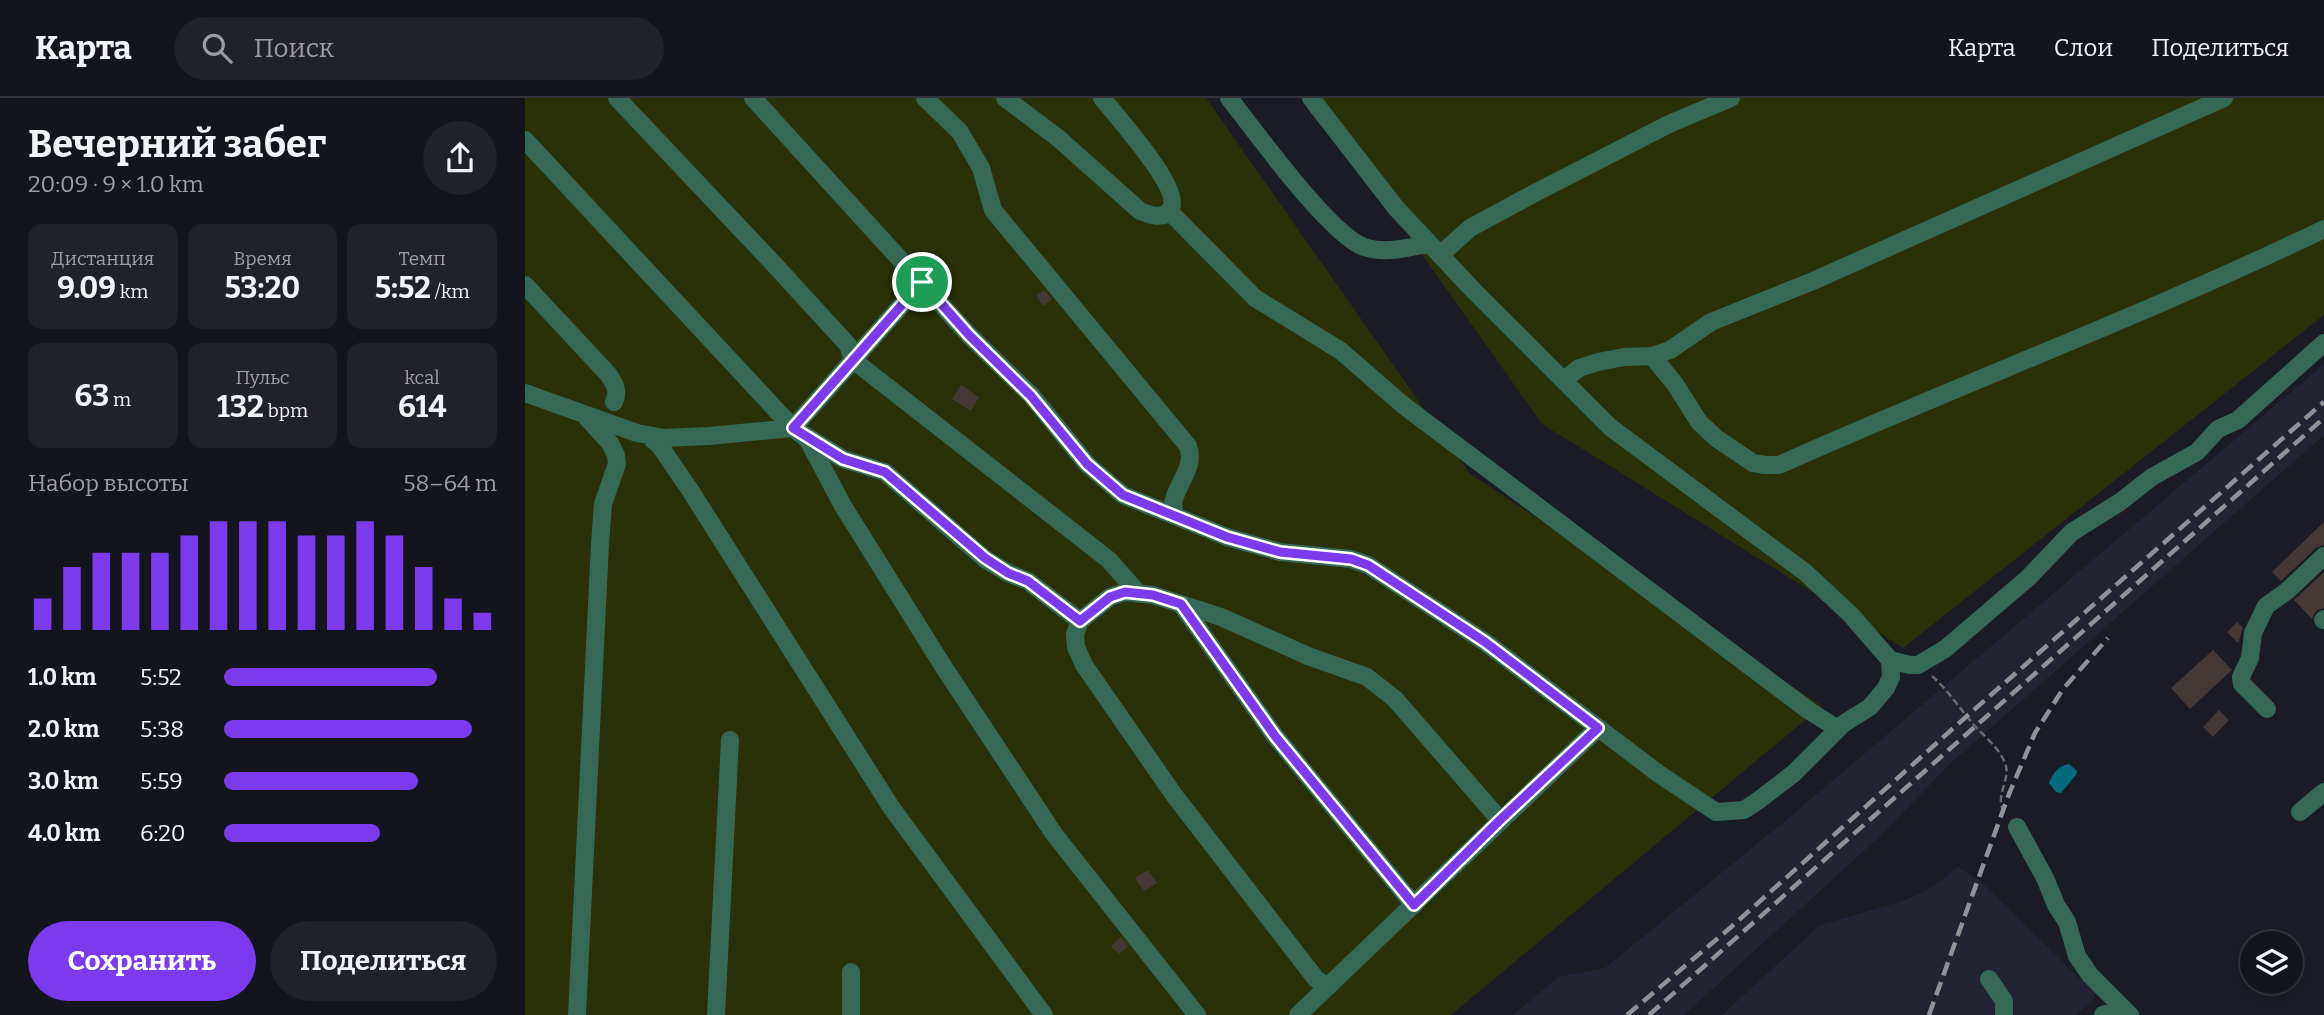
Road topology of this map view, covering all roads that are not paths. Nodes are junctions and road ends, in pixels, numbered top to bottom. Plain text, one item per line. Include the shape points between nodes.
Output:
1 (617, 98) edge
2 (753, 98) edge
3 (925, 98) edge
4 (1005, 98) edge
5 (1103, 98) edge
6 (1229, 98) edge
7 (1311, 98) edge
8 (1731, 98) edge
9 (2224, 98) edge
10 (525, 140) edge
11 (1169, 211) junction
12 (2324, 229) edge
13 (1434, 249) junction
14 (922, 282) junction
15 (525, 285) edge
16 (2324, 343) edge
17 (1652, 356) junction
18 (853, 360) junction
19 (1564, 380) junction
20 (525, 393) edge
21 (614, 402) dead end
22 (585, 415) junction
23 (793, 428) junction
24 (648, 435) junction
25 (1174, 515) junction
26 (2324, 556) edge
27 (1138, 593) junction
28 (1181, 604) junction
29 (1080, 621) junction
30 (1890, 660) junction
31 (2267, 709) dead end
32 (1598, 728) junction
33 (1838, 729) junction
34 (730, 740) dead end
35 (2324, 792) edge
36 (2300, 812) dead end
37 (1500, 820) junction
38 (2017, 827) road end
39 (1414, 905) junction
40 (851, 972) dead end
41 (1989, 979) dead end
42 (1327, 986) junction
43 (2113, 1010) edge
44 (577, 1015) edge
45 (716, 1015) edge
46 (851, 1015) edge
47 (1044, 1015) edge
48 (1197, 1015) edge
49 (1298, 1015) edge
50 (2004, 1015) edge
51 (2130, 1015) edge

1 - 18 street via 848,345
2 - 14 street
3 - 25 street via 960,132 981,168 993,210 1188,446 1190,464 1174,501
4 - 11 street via 1140,211 1159,216
5 - 11 street via 1163,176 1172,192
6 - 13 street via 1314,203 1350,238 1379,249
7 - 13 street via 1396,208
8 - 13 street via 1669,124
9 - 17 street via 1711,322 1670,350
10 - 23 street
11 - 33 street via 1255,298 1341,351 1414,412
12 - 17 street via 2259,261 1779,465 1753,463 1716,438 1699,422
13 - 19 street
14 - 18 street
14 - 25 street via 1031,396 1087,464 1123,495
15 - 21 street via 608,374 616,387
16 - 30 street via 2238,419 2218,429 2197,452 2072,532 2028,579 1945,649 1918,665
17 - 19 street via 1598,362 1579,368
18 - 23 street
18 - 27 street via 1109,560
19 - 30 street via 1610,427 1806,573
20 - 22 street
22 - 24 street
22 - 44 street via 610,443 617,464 603,504 600,544
23 - 24 street via 709,436
23 - 29 street via 843,459 885,472 985,558 1028,581
23 - 48 street via 809,440 843,506 1054,834
24 - 47 street via 690,490 891,807
25 - 32 street via 1280,552 1368,565 1485,642
26 - 31 street via 2266,606 2253,633 2242,684
27 - 28 street
27 - 29 street via 1110,597
28 - 37 street via 1367,677 1395,699
28 - 39 street via 1275,736
29 - 42 street via 1076,646 1084,665 1174,795 1316,979
30 - 33 street via 1886,688 1870,707
32 - 33 street via 1716,812 1744,810 1759,800
32 - 37 street
34 - 45 street
35 - 36 street
37 - 39 street
38 - 43 street via 2067,922 2077,956
39 - 42 street
40 - 46 street
41 - 50 street via 2004,1001
42 - 49 street
43 - 51 street

